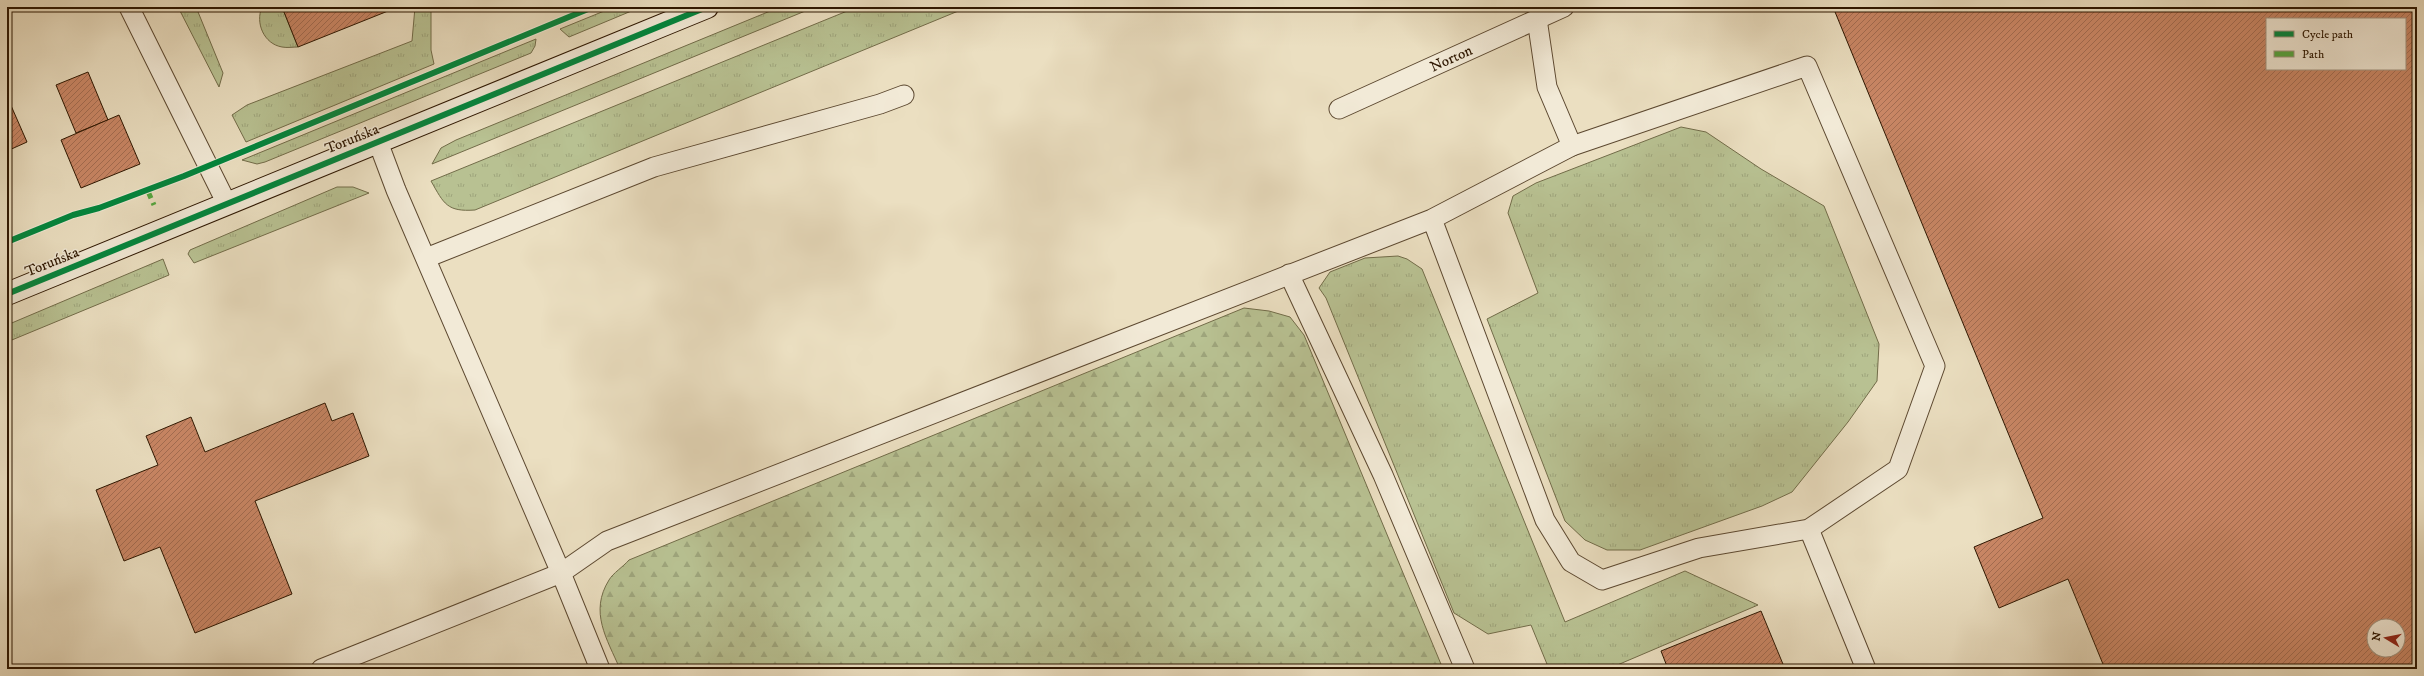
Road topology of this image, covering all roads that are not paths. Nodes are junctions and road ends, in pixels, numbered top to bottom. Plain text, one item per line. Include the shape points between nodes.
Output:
1 (129, 7) edge
2 (707, 7) edge
3 (1564, 7) edge
4 (1537, 20) junction
5 (904, 95) dead end
6 (1339, 109) dead end
7 (378, 142) junction
8 (1572, 146) junction
9 (228, 204) junction
10 (1432, 219) junction
11 (426, 258) junction
12 (1289, 274) junction
13 (7, 294) edge
14 (1809, 529) junction
15 (561, 572) junction
16 (321, 669) edge
17 (600, 669) edge
18 (1465, 669) edge
19 (1866, 669) edge

1 - 9 lane
2 - 7 street, Toruńska
3 - 4 lane, Norton
4 - 6 lane, Norton
4 - 8 lane via 1547,87
5 - 11 lane via 880,104 654,167
7 - 9 street, Toruńska
7 - 11 lane
8 - 10 lane
8 - 14 lane via 1807,66 1935,366 1898,469
9 - 13 street, Toruńska
10 - 12 lane
10 - 14 lane via 1545,520 1570,562 1602,580 1699,548
11 - 15 lane
12 - 15 lane via 607,541
12 - 18 lane via 1384,475
14 - 19 lane
15 - 16 lane
15 - 17 lane

